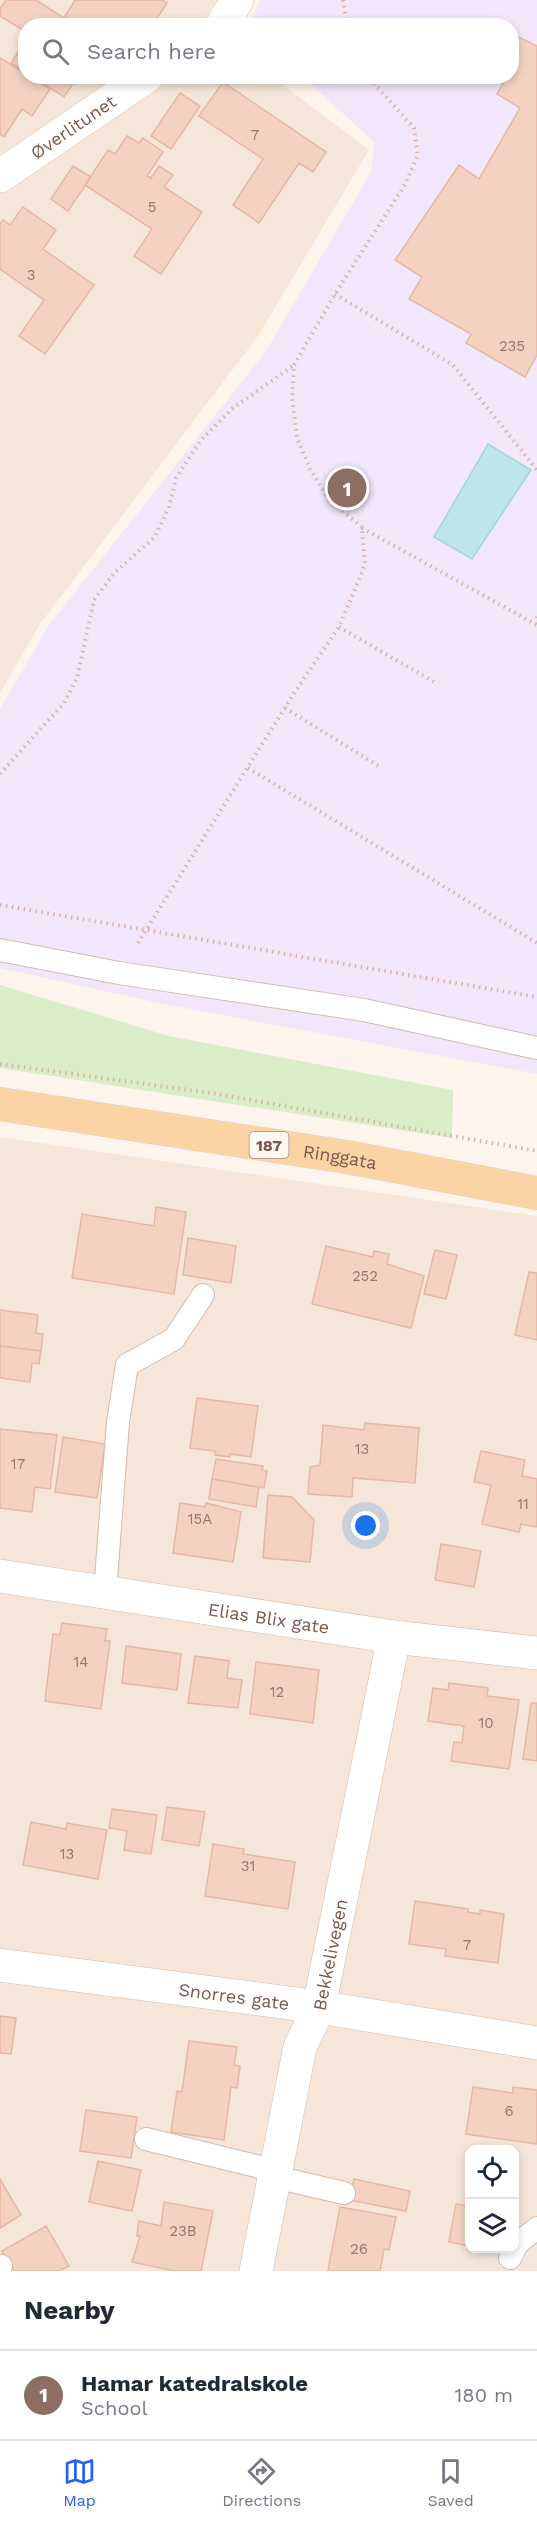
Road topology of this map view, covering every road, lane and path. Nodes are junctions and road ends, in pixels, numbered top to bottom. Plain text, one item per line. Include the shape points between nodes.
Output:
1 (237, 0) edge
2 (343, 0) edge
3 (227, 18) edge
4 (346, 18) edge
5 (135, 84) edge
6 (374, 84) edge
7 (0, 176) edge
8 (335, 294) junction
9 (294, 365) junction
10 (537, 470) edge
11 (362, 527) junction
12 (537, 615) edge
13 (537, 625) edge
14 (339, 627) junction
15 (436, 683) dead end
16 (285, 708) junction
17 (380, 767) dead end
18 (248, 768) junction
19 (0, 774) edge
20 (0, 905) edge
21 (147, 929) junction
22 (537, 943) edge
23 (0, 950) edge
24 (119, 973) junction
25 (537, 998) edge
26 (537, 1048) edge
27 (0, 1064) edge
28 (0, 1104) edge
29 (537, 1151) edge
30 (537, 1193) edge
31 (202, 1295) dead end
32 (0, 1576) edge
33 (105, 1592) junction
34 (394, 1637) junction
35 (537, 1653) edge
36 (0, 1965) edge
37 (319, 2007) junction
38 (537, 2043) edge
39 (146, 2139) dead end
40 (275, 2177) junction
41 (344, 2193) dead end
42 (537, 2228) edge
43 (510, 2258) dead end
44 (256, 2271) edge

1 - 3 street
2 - 4 path
5 - 7 street, Øverlitunet
6 - 8 path via 414,128 418,155 404,186
8 - 9 path
8 - 10 path via 453,365
9 - 11 path via 292,398 297,438 310,469 329,500
9 - 19 path via 233,408 201,440 176,478 155,537 115,572 94,600 77,678 64,703
11 - 13 path
11 - 14 path via 365,565
12 - 13 path
14 - 15 path
14 - 16 path
16 - 17 path
16 - 18 path
18 - 21 path
18 - 22 path
20 - 21 path
21 - 24 path
21 - 25 path
23 - 24 lane
24 - 26 lane via 364,1010
27 - 29 path via 211,1093
28 - 30 main road, Ringgata / 187 via 347,1157
31 - 33 lane via 174,1340 127,1365 118,1422
32 - 33 street, Elias Blix gate
33 - 34 street, Elias Blix gate
34 - 35 street, Elias Blix gate
34 - 37 street, Bekkelivegen
36 - 37 street, Snorres gate
37 - 38 street, Snorres gate
37 - 40 street, Bekkelivegen via 300,2047
39 - 40 lane via 260,2167
40 - 41 lane
40 - 44 street, Bekkelivegen
42 - 43 lane via 517,2244

